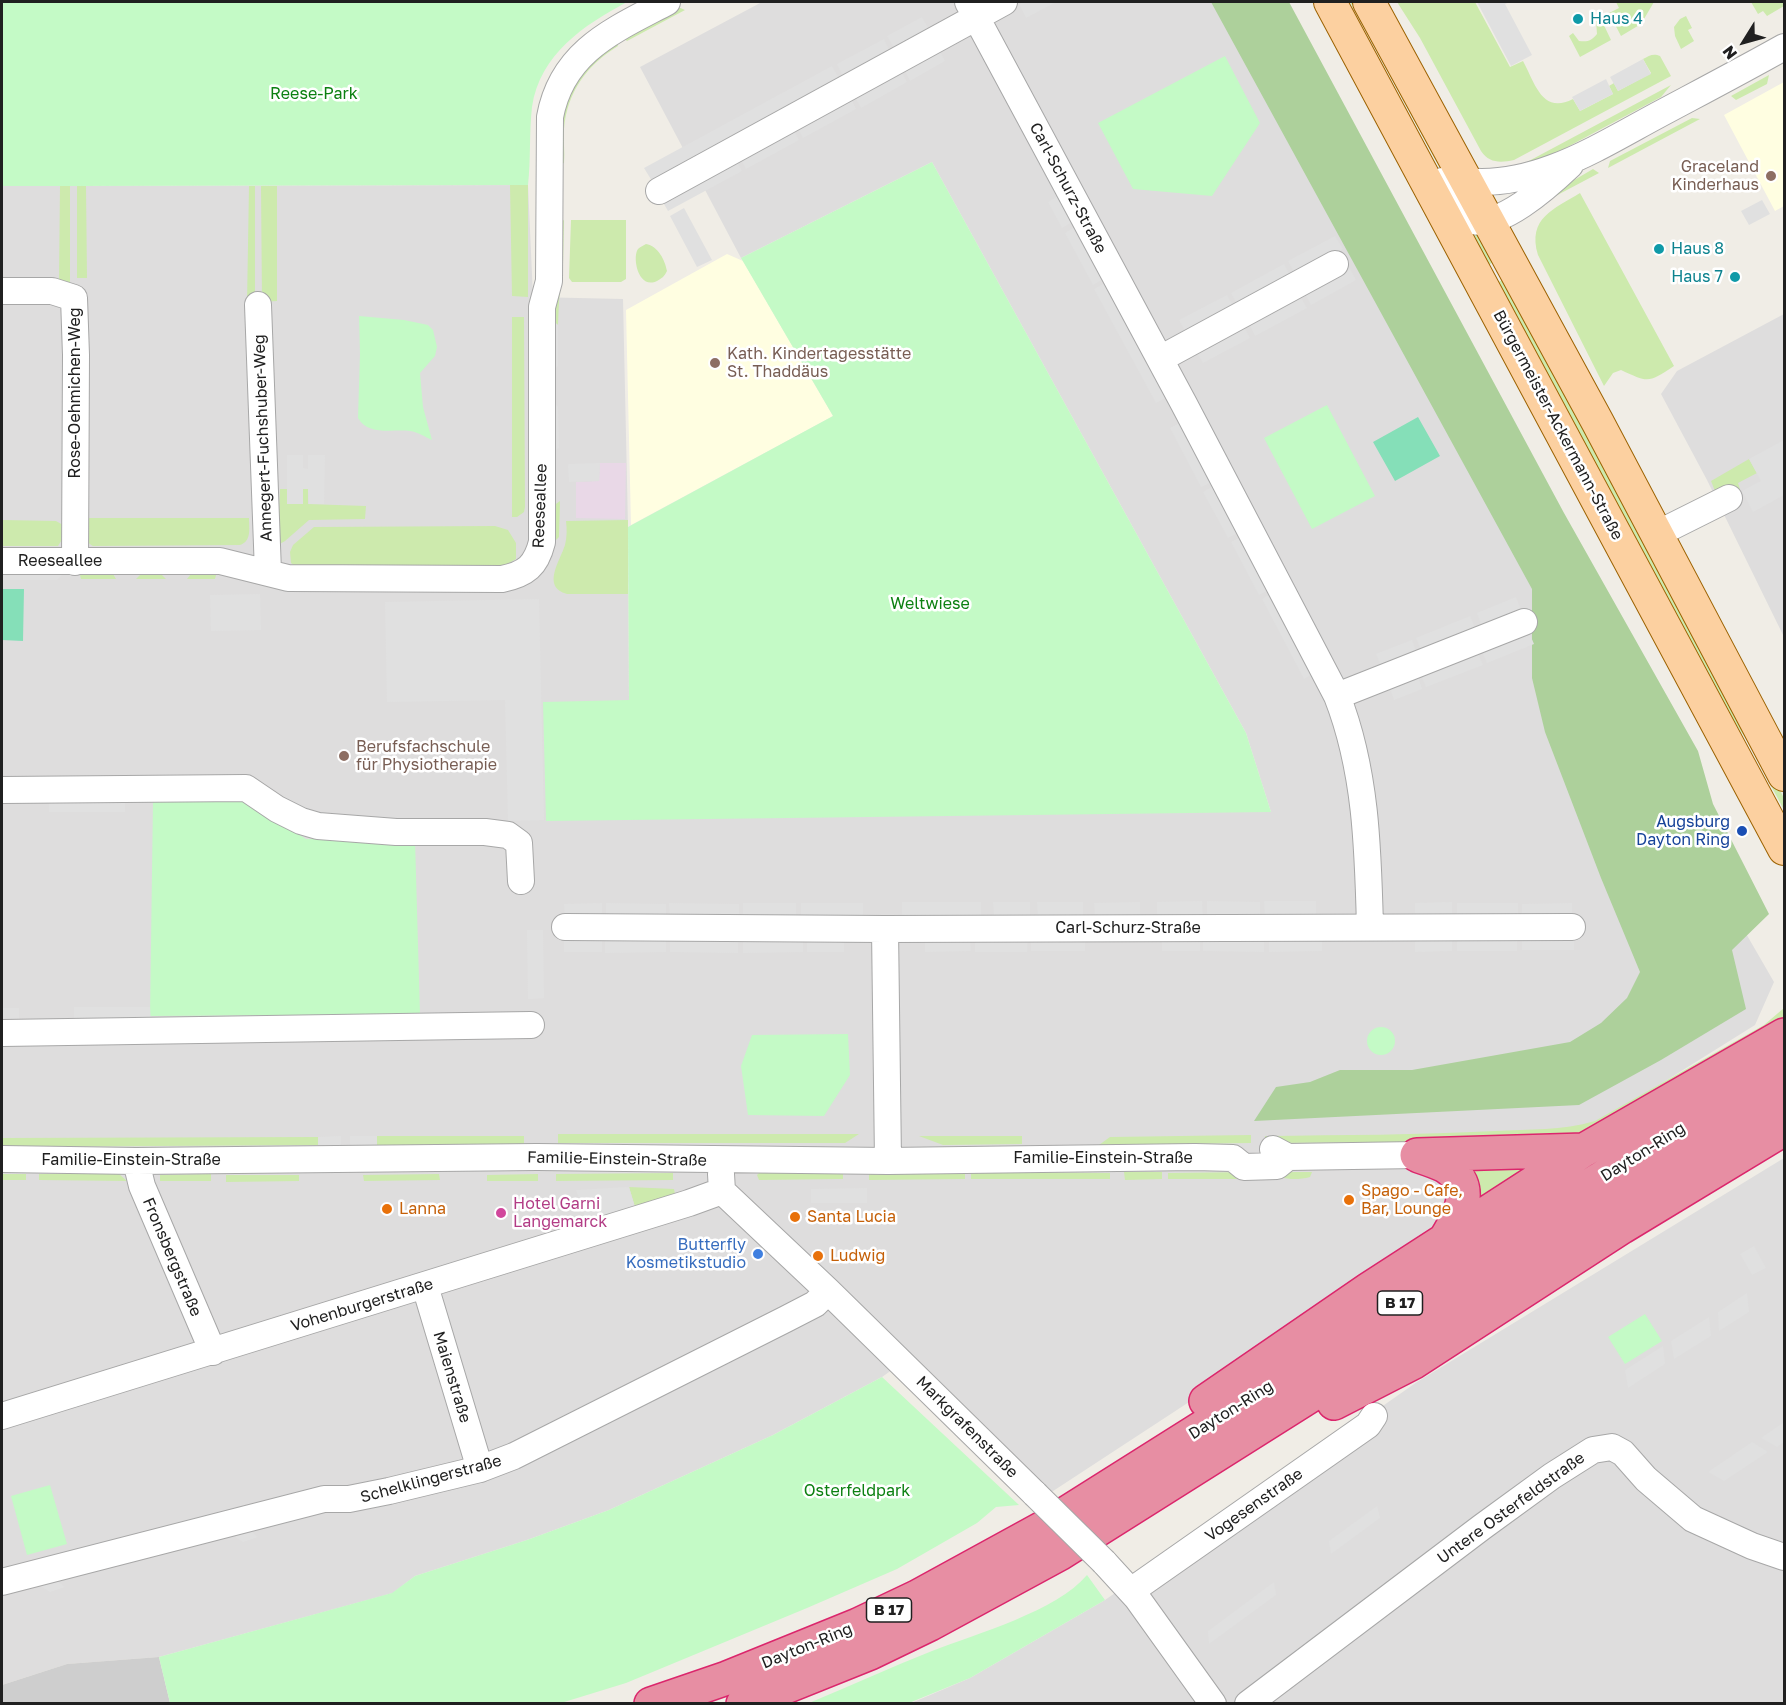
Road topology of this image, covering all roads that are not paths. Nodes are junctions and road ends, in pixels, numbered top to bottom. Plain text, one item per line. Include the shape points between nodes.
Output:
1 (667, 2) edge
2 (1004, 2) edge
3 (1330, 2) edge
4 (1369, 2) edge
5 (973, 9) edge
6 (1785, 47) edge
7 (1384, 102) junction
8 (1579, 156) junction
9 (1466, 181) junction
10 (659, 191) dead end
11 (1488, 222) junction
12 (1335, 264) dead end
13 (2, 291) edge
14 (258, 305) dead end
15 (1160, 359) junction
16 (1729, 498) dead end
17 (1657, 534) junction
18 (2, 561) edge
19 (75, 562) junction
20 (268, 572) junction
21 (1524, 622) dead end
22 (1337, 696) junction
23 (1785, 775) edge
24 (2, 790) edge
25 (1785, 849) edge
26 (521, 881) dead end
27 (565, 927) dead end
28 (1370, 927) junction
29 (1572, 927) dead end
30 (885, 929) junction
31 (531, 1024) dead end
32 (2, 1033) edge
33 (1780, 1043) edge
34 (1785, 1100) edge
35 (1785, 1129) edge
36 (1584, 1150) junction
37 (1418, 1155) junction
38 (2, 1159) edge
39 (720, 1160) junction
40 (136, 1161) junction
41 (888, 1161) junction
42 (722, 1191) junction
43 (1445, 1240) junction
44 (426, 1286) junction
45 (828, 1291) junction
46 (213, 1352) junction
47 (2, 1416) edge
48 (1374, 1416) dead end
49 (480, 1469) junction
50 (1159, 1492) junction
51 (1043, 1528) junction
52 (1785, 1557) edge
53 (2, 1582) edge
54 (1131, 1591) junction
55 (651, 1704) edge
56 (743, 1704) edge
57 (1213, 1704) edge
58 (1248, 1704) edge

1 - 20 street, Reeseallee via 615,30 582,54 557,87 552,102 549,281 542,307 542,542 535,563 518,576 502,579 288,578
2 - 5 street
3 - 7 main road, Bürgermeister-Ackermann-Straße
4 - 9 main road
5 - 10 street
5 - 15 street, Carl-Schurz-Straße
6 - 8 street
7 - 11 street via 1402,109 1458,208 1468,219
7 - 25 main road, Bürgermeister-Ackermann-Straße
8 - 9 street via 1505,182
8 - 11 street via 1540,193
9 - 11 main road
11 - 17 main road
12 - 15 street
13 - 19 street, Rose-Oehmichen-Weg via 52,291 74,298
14 - 20 street, Annegert-Fuchshuber-Weg
15 - 22 street, Carl-Schurz-Straße
16 - 17 street
17 - 23 main road
18 - 19 street, Reeseallee
19 - 20 street, Reeseallee via 220,561
21 - 22 street
22 - 28 street, Carl-Schurz-Straße via 1360,772
24 - 26 street via 246,788 277,809 318,826 508,835 519,843
27 - 30 street, Carl-Schurz-Straße
28 - 29 street, Carl-Schurz-Straße
28 - 30 street, Carl-Schurz-Straße
30 - 41 street
31 - 32 street
33 - 36 highway
33 - 51 highway, Dayton-Ring / B 17 via 1758,1080
34 - 50 highway, Dayton-Ring / B 17
35 - 50 highway via 1622,1227 1414,1362
36 - 37 highway
36 - 43 highway
37 - 41 street, Familie-Einstein-Straße via 1288,1157 1275,1149 1257,1149 1242,1150 1233,1158
37 - 43 highway via 1444,1166 1458,1178 1462,1188 1463,1205
38 - 40 street, Familie-Einstein-Straße
39 - 40 street, Familie-Einstein-Straße via 515,1157
39 - 41 street, Familie-Einstein-Straße
39 - 42 street
40 - 46 street, Fronsbergstraße via 142,1186
42 - 44 street, Vohenburgerstraße
42 - 45 street, Markgrafenstraße
43 - 51 highway via 1168,1427
44 - 46 street, Vohenburgerstraße
44 - 49 street, Maienstraße
45 - 49 street, Schelklingerstraße via 814,1304 786,1319 520,1454
45 - 54 street, Markgrafenstraße, bridge
46 - 47 street, Vohenburgerstraße
48 - 54 street, Vogesenstraße via 1368,1425
49 - 53 street, Schelklingerstraße via 355,1498 324,1499
50 - 56 highway, Dayton-Ring / B 17 via 1059,1554 930,1624 870,1653
51 - 55 highway, Dayton-Ring / B 17 via 858,1625
52 - 58 street, Untere Osterfeldstraße via 1693,1519 1646,1479 1623,1453 1612,1447 1593,1450 1482,1527
54 - 57 street, Markgrafenstraße

